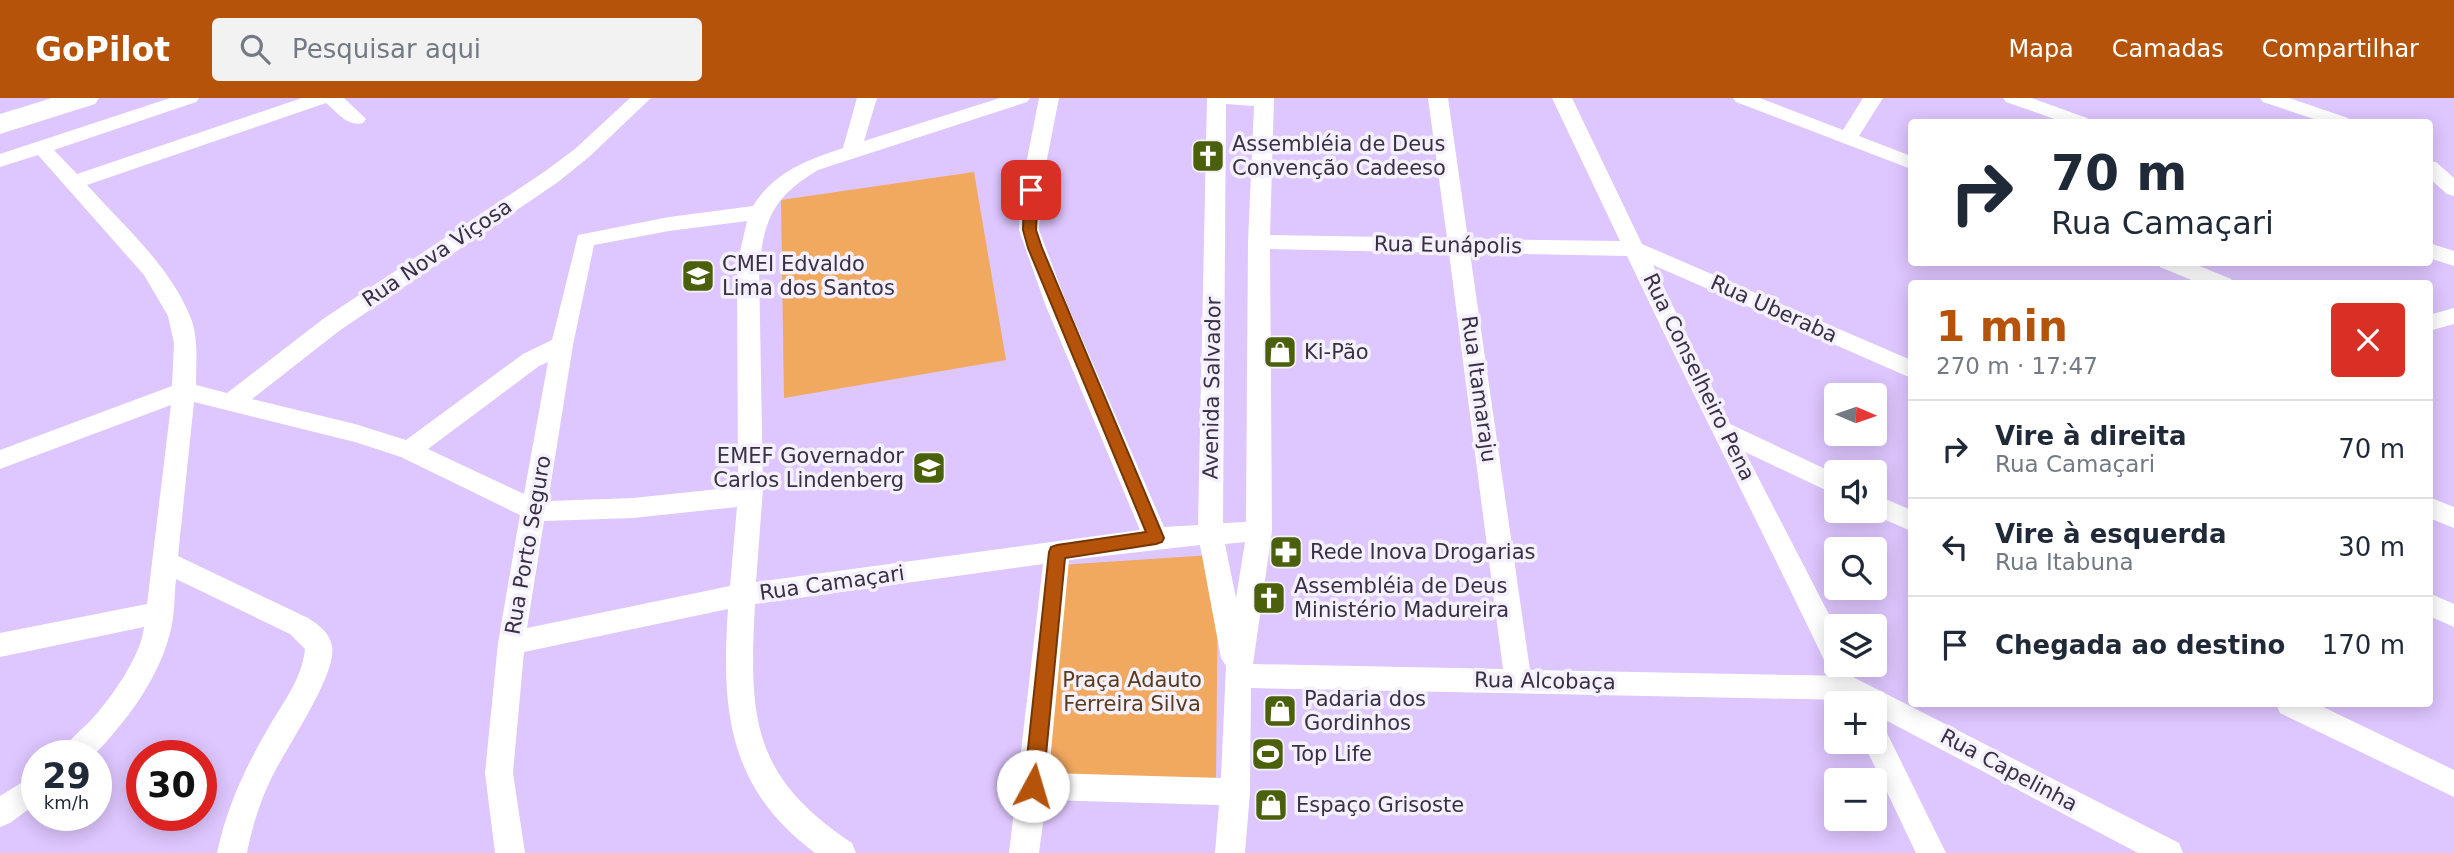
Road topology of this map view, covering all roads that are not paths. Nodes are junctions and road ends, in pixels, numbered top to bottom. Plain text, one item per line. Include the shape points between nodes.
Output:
1 (28, 98) edge
2 (84, 98) edge
3 (188, 98) edge
4 (321, 98) edge
5 (332, 98) edge
6 (640, 98) edge
7 (867, 98) edge
8 (1020, 98) edge
9 (1049, 98) edge
10 (1217, 98) edge
11 (1225, 98) edge
12 (1264, 98) edge
13 (1438, 98) edge
14 (1562, 98) edge
15 (1743, 98) edge
16 (1873, 98) edge
17 (2013, 98) edge
18 (2270, 98) edge
19 (0, 107) edge
20 (356, 119) dead end
21 (2072, 119) edge
22 (2332, 119) edge
23 (0, 124) edge
24 (1848, 138) junction
25 (42, 148) junction
26 (852, 150) junction
27 (0, 160) edge
28 (1908, 162) edge
29 (2433, 171) edge
30 (74, 182) junction
31 (2454, 189) edge
32 (759, 212) junction
33 (1259, 242) junction
34 (1460, 244) junction
35 (1636, 249) junction
36 (2433, 251) edge
37 (2454, 259) edge
38 (2178, 266) edge
39 (2213, 280) edge
40 (2454, 316) edge
41 (2433, 322) edge
42 (562, 345) junction
43 (1908, 369) edge
44 (184, 391) junction
45 (229, 404) junction
46 (1721, 430) junction
47 (409, 450) junction
48 (0, 460) edge
49 (1824, 479) edge
50 (750, 496) junction
51 (2433, 509) edge
52 (1887, 510) edge
53 (535, 511) junction
54 (2454, 518) edge
55 (1908, 520) edge
56 (1259, 531) junction
57 (1210, 533) junction
58 (1156, 538) junction
59 (1057, 552) junction
60 (163, 561) junction
61 (741, 595) junction
62 (2433, 606) edge
63 (159, 613) junction
64 (2454, 616) edge
65 (1824, 631) edge
66 (510, 643) junction
67 (0, 645) edge
68 (1238, 676) junction
69 (1518, 680) junction
70 (1850, 685) edge
71 (2296, 707) edge
72 (90, 740) edge
73 (1883, 754) edge
74 (2454, 784) edge
75 (1033, 786) junction
76 (1235, 792) junction
77 (21, 798) edge
78 (0, 813) edge
79 (232, 853) edge
80 (510, 853) edge
81 (841, 853) edge
82 (1024, 853) edge
83 (1230, 853) edge
84 (1931, 853) edge
85 (2168, 853) edge

1 - 19 main road
2 - 23 main road
3 - 25 street
4 - 30 street
5 - 20 street
6 - 45 street, Rua Nova Viçosa via 551,177 331,325
7 - 26 street
8 - 26 street
9 - 58 street via 1031,190 1029,230
10 - 57 street, Avenida Salvador
11 - 12 street
12 - 33 street, Avenida Salvador
13 - 34 street, Rua Itamaraju
14 - 35 street, Rua Conselheiro Pena
15 - 24 street
16 - 24 street
17 - 21 street
18 - 22 street
24 - 28 street
25 - 27 street
25 - 30 street
26 - 32 street via 786,180 766,198
29 - 31 street
30 - 44 street via 166,291 186,343
32 - 42 street, Rua Porto Seguro via 585,240
32 - 50 street via 748,265
33 - 34 street, Rua Eunápolis
33 - 56 street, Avenida Salvador
34 - 35 street, Rua Eunápolis
34 - 69 street, Rua Itamaraju
35 - 43 street, Rua Uberaba
35 - 46 street, Rua Conselheiro Pena
36 - 37 street
38 - 39 street
40 - 41 street
42 - 47 street via 531,360
42 - 53 street, Rua Porto Seguro
44 - 45 street
44 - 48 street
44 - 60 street
45 - 47 street
46 - 49 street
46 - 65 street, Rua Conselheiro Pena
47 - 53 street
50 - 53 street via 633,508
50 - 61 street
51 - 54 street
52 - 55 street
53 - 66 street, Rua Porto Seguro
56 - 57 street, Rua Camaçari
56 - 68 street, Avenida Salvador
57 - 58 street, Rua Camaçari
57 - 68 street, Avenida Salvador
58 - 59 street, Rua Camaçari
59 - 61 street, Rua Camaçari
59 - 75 street
60 - 63 street
60 - 79 street via 299,626 316,638 319,648 306,686 246,803
61 - 66 street, Rua Camaçari
61 - 81 street via 744,714 751,752 780,804 809,832
62 - 64 street
63 - 67 street
63 - 72 street via 151,651 137,679
66 - 80 street, Rua Porto Seguro via 499,773
68 - 69 street, Rua Alcobaça
68 - 76 street, Avenida Salvador
69 - 70 street, Rua Alcobaça
70 - 85 street, Rua Capelinha
71 - 74 street
73 - 84 street
75 - 76 street
75 - 82 street
76 - 83 street, Avenida Salvador
77 - 78 street

